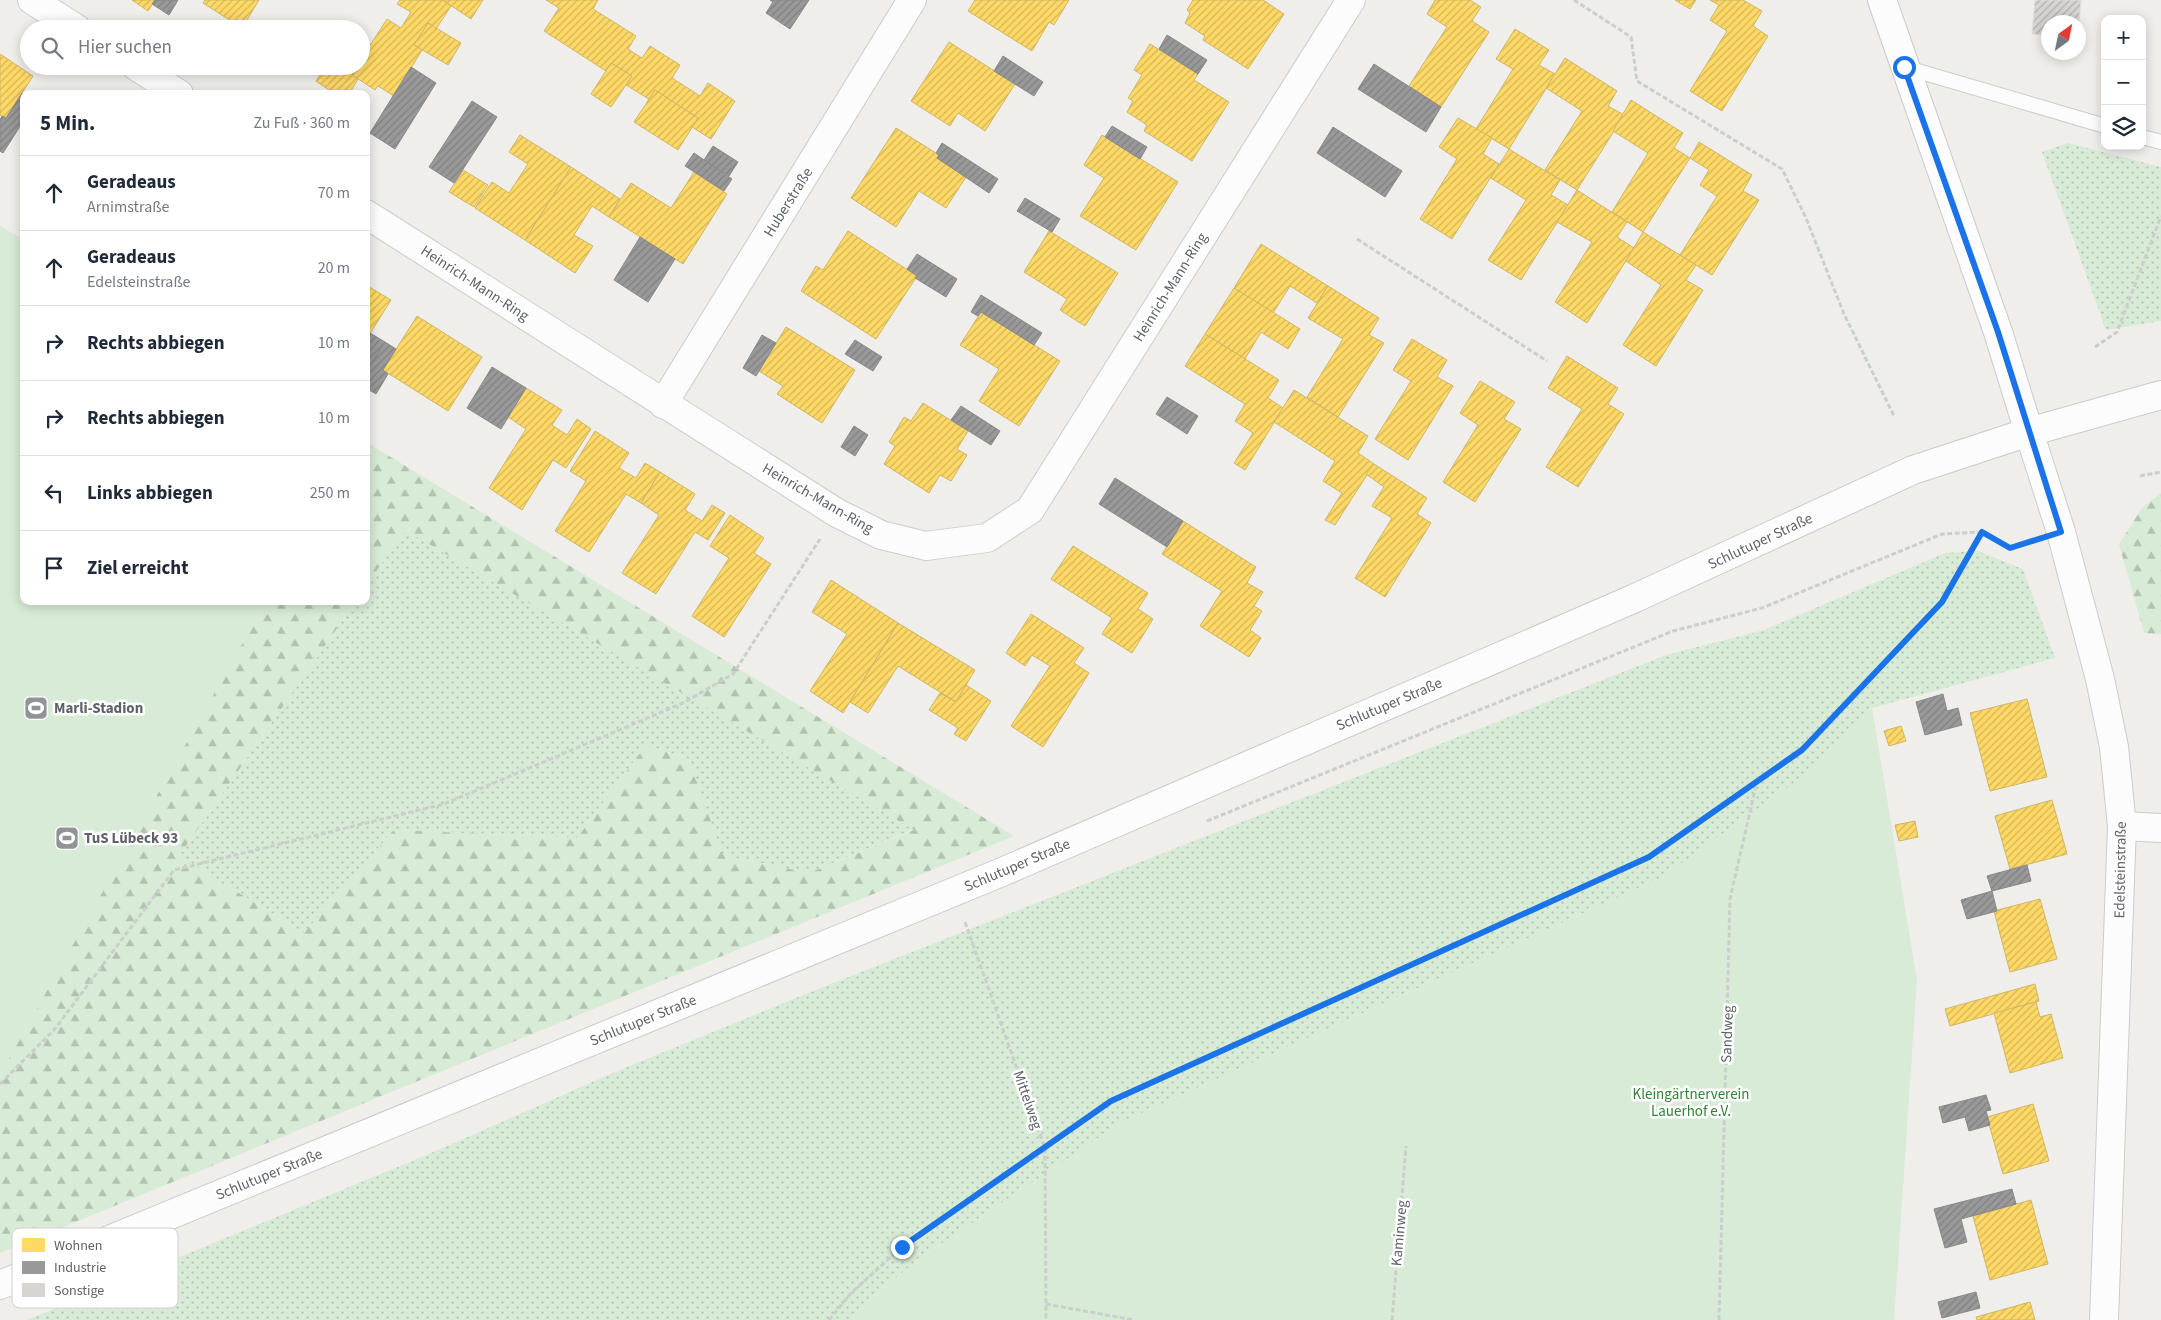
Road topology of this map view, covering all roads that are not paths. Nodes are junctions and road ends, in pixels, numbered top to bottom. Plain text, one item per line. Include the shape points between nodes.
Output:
1 (32, 0) edge
2 (912, 0) edge
3 (1351, 0) edge
4 (1882, 0) edge
5 (63, 20) edge
6 (1904, 67) junction
7 (150, 75) edge
8 (173, 90) edge
9 (2101, 125) edge
10 (2146, 138) edge
11 (2161, 142) edge
12 (370, 217) edge
13 (2161, 395) edge
14 (664, 404) junction
15 (2029, 432) junction
16 (2122, 826) junction
17 (2161, 828) edge
18 (138, 1228) edge
19 (12, 1280) edge
20 (0, 1285) edge
21 (2104, 1320) edge

1 - 5 street
2 - 14 street, Huberstraße
3 - 14 street, Heinrich-Mann-Ring via 1030,510 987,538 926,546 881,535 837,513
4 - 6 street, Edelsteinstraße
6 - 9 lane
6 - 15 street, Edelsteinstraße via 1998,332
7 - 8 street
10 - 11 lane
12 - 14 street, Heinrich-Mann-Ring
13 - 15 street, Schlutuper Straße
15 - 16 street, Edelsteinstraße via 2061,532 2100,679 2113,739
15 - 18 street, Schlutuper Straße via 1913,470 1633,599 1002,872
16 - 17 street
16 - 21 street, Edelsteinstraße
19 - 20 street, Schlutuper Straße

